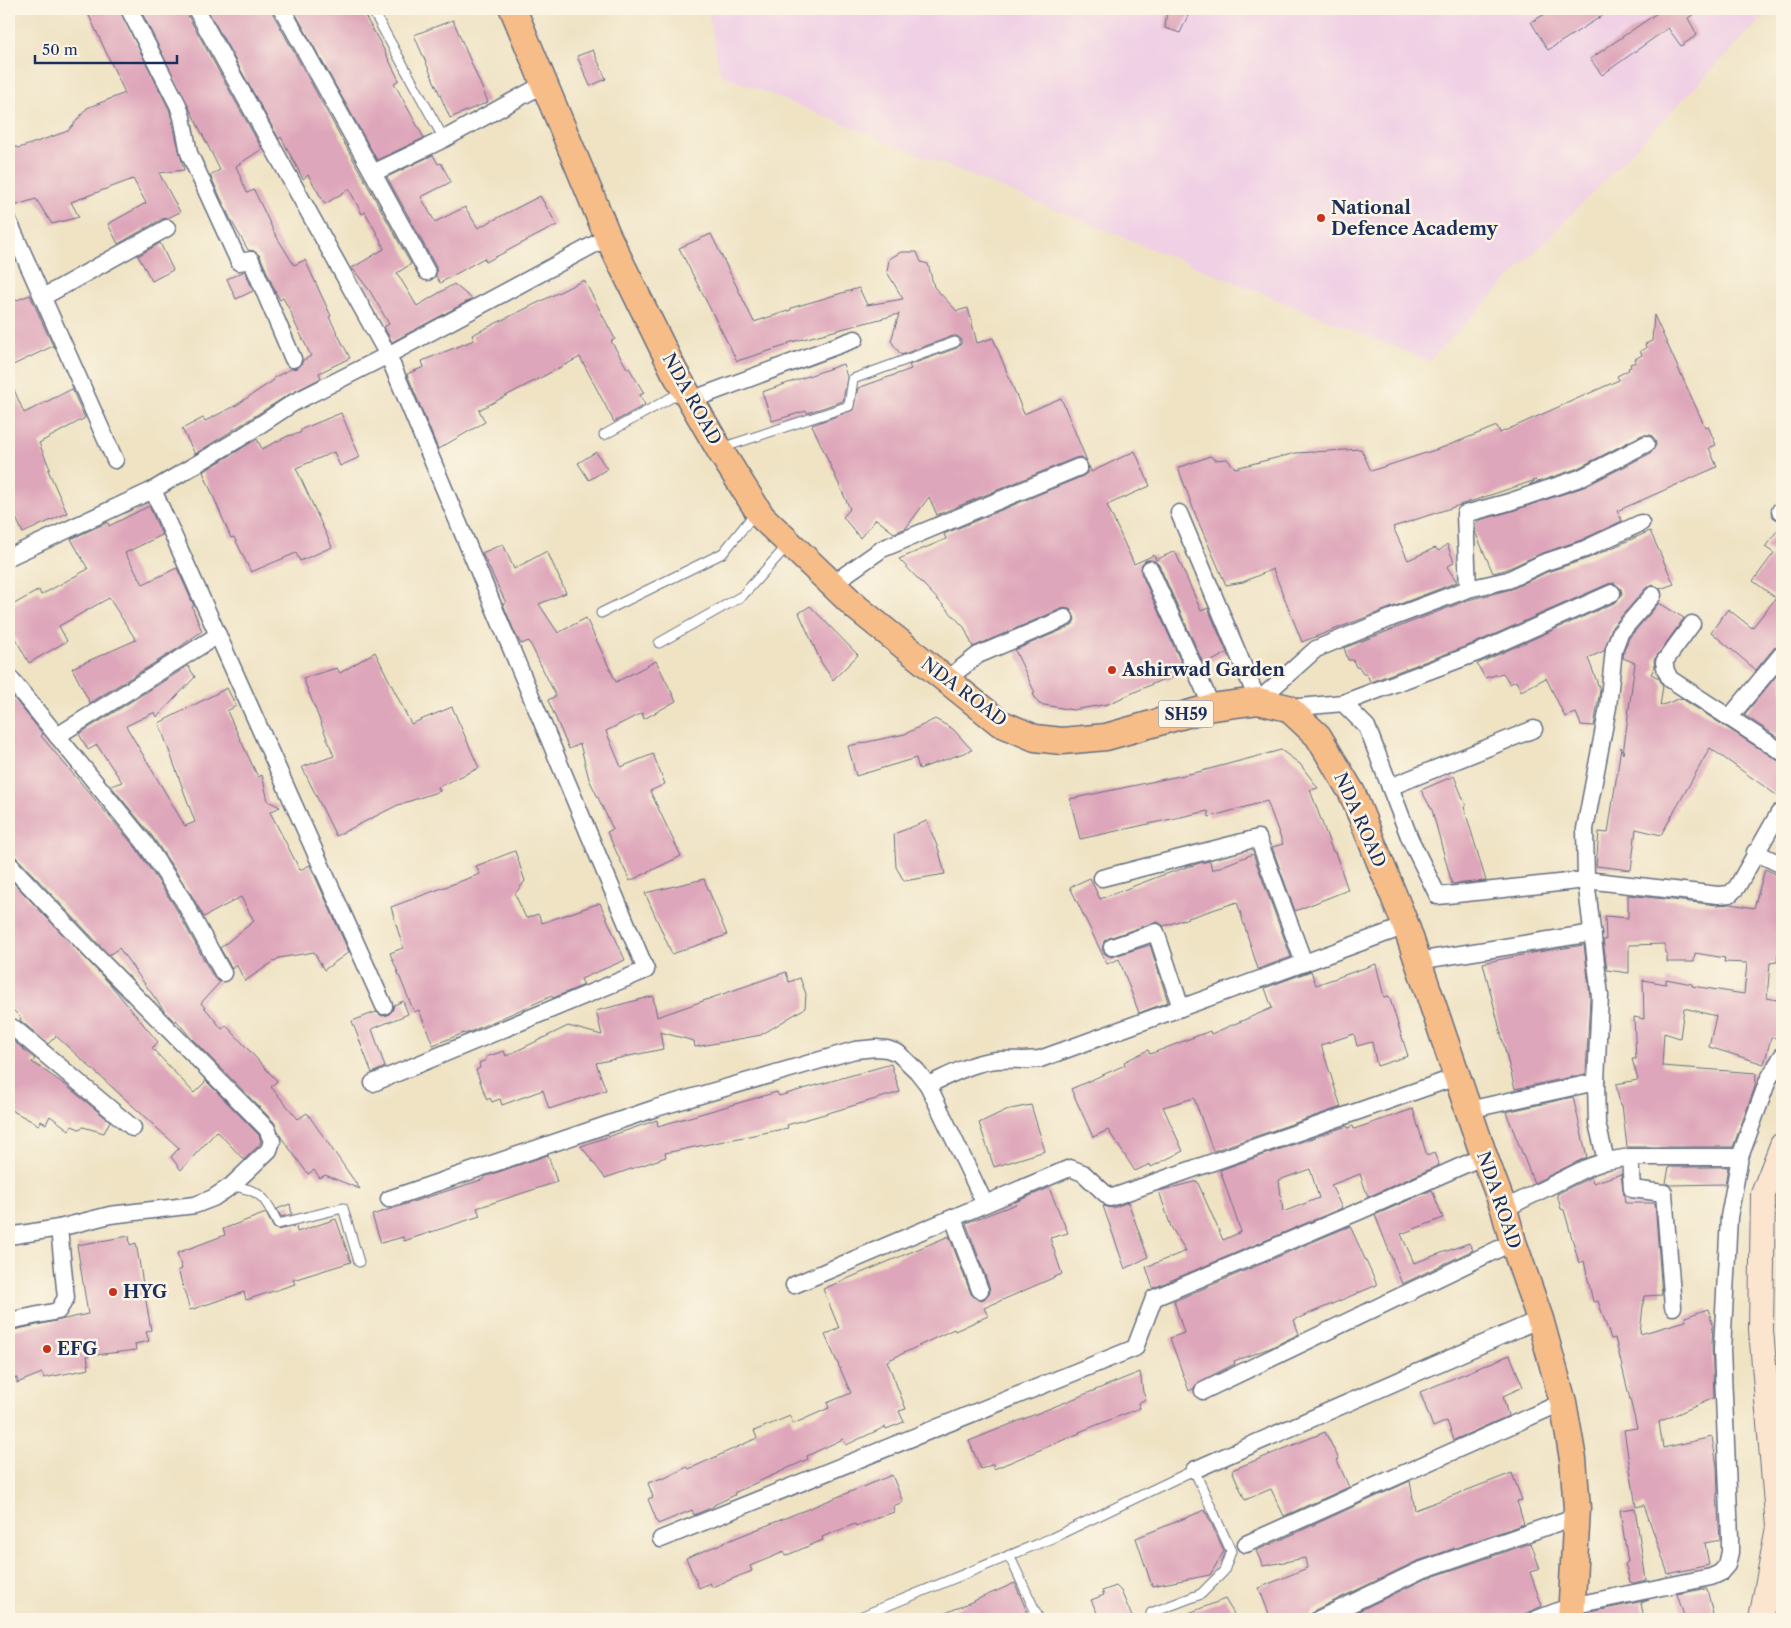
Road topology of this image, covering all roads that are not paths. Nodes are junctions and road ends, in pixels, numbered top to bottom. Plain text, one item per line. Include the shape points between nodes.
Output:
1 (129, 9) edge
2 (196, 9) edge
3 (282, 9) edge
4 (372, 9) edge
5 (513, 9) edge
6 (544, 84) junction
7 (444, 138) junction
8 (372, 173) junction
9 (9, 222) edge
10 (167, 228) dead end
11 (608, 237) junction
12 (427, 272) dead end
13 (43, 297) junction
14 (855, 339) dead end
15 (955, 342) dead end
16 (388, 355) junction
17 (293, 359) dead end
18 (688, 394) junction
19 (604, 435) dead end
20 (1646, 444) dead end
21 (719, 449) junction
22 (115, 460) dead end
23 (1079, 467) dead end
24 (153, 490) junction
25 (757, 510) junction
26 (1179, 513) dead end
27 (1641, 523) dead end
28 (790, 543) junction
29 (9, 557) edge
30 (1150, 569) dead end
31 (832, 584) junction
32 (1468, 589) junction
33 (1612, 593) dead end
34 (1653, 595) dead end
35 (601, 613) dead end
36 (1065, 618) dead end
37 (1692, 624) dead end
38 (218, 635) junction
39 (659, 642) dead end
40 (1782, 654) edge
41 (9, 677) edge
42 (946, 680) junction
43 (1258, 701) junction
44 (1343, 703) junction
45 (1212, 707) junction
46 (1288, 708) junction
47 (1729, 718) junction
48 (1534, 729) dead end
49 (57, 736) junction
50 (1782, 752) edge
51 (1390, 786) junction
52 (1779, 813) dead end
53 (1755, 852) junction
54 (9, 864) edge
55 (1782, 865) edge
56 (1102, 878) dead end
57 (1586, 880) junction
58 (1406, 926) junction
59 (1593, 933) junction
60 (1112, 947) dead end
61 (1417, 961) junction
62 (1304, 963) junction
63 (224, 973) dead end
64 (384, 1006) dead end
65 (1181, 1008) junction
66 (9, 1026) edge
67 (1782, 1056) edge
68 (1456, 1077) junction
69 (1596, 1082) junction
70 (374, 1083) dead end
71 (928, 1085) junction
72 (1468, 1110) junction
73 (133, 1128) dead end
74 (1782, 1145) edge
75 (1484, 1156) junction
76 (1630, 1157) junction
77 (1740, 1157) junction
78 (1606, 1161) junction
79 (231, 1186) junction
80 (389, 1198) dead end
81 (985, 1204) junction
82 (1504, 1209) junction
83 (952, 1218) junction
84 (59, 1228) junction
85 (9, 1236) edge
86 (1513, 1242) junction
87 (359, 1262) dead end
88 (794, 1286) dead end
89 (980, 1290) dead end
90 (1673, 1308) dead end
91 (1540, 1319) junction
92 (9, 1321) edge
93 (1203, 1391) dead end
94 (1563, 1402) junction
95 (1194, 1470) junction
96 (1577, 1516) junction
97 (661, 1539) dead end
98 (1246, 1544) dead end
99 (1009, 1555) junction
100 (1151, 1613) dead end
101 (1571, 1613) edge
102 (855, 1619) edge
103 (1039, 1619) edge
104 (1319, 1619) edge
105 (1537, 1619) edge
106 (1761, 1619) edge

1 - 17 street via 178,105 189,153 239,262 251,260
2 - 16 street
3 - 8 street
4 - 7 lane
5 - 6 main road, NDA ROAD / SH59
6 - 7 street
6 - 11 main road, NDA ROAD / SH59
7 - 8 street
8 - 12 street
9 - 13 street
10 - 13 street
11 - 16 street
11 - 18 main road, NDA ROAD / SH59
13 - 22 street
14 - 18 street
15 - 21 lane via 852,379 848,406
16 - 24 street via 293,403
16 - 70 street via 646,970
18 - 19 lane
18 - 21 main road, NDA ROAD / SH59
20 - 32 street via 1580,478 1465,514
21 - 25 main road, NDA ROAD / SH59
23 - 31 street via 882,549
24 - 29 street
24 - 38 street
25 - 28 main road, NDA ROAD / SH59
25 - 35 lane via 723,553
26 - 43 street
27 - 32 street via 1585,549 1543,562 1508,580
28 - 31 main road, NDA ROAD / SH59
28 - 39 lane via 742,596
30 - 45 street
31 - 42 main road, NDA ROAD / SH59
32 - 43 street via 1316,650
33 - 44 street via 1479,652
34 - 57 street via 1620,633 1614,649 1608,706 1585,829
36 - 42 street via 978,655
37 - 47 street via 1664,662 1666,672 1670,679
38 - 49 street
38 - 64 street
40 - 47 street
41 - 49 street
42 - 45 main road, NDA ROAD / SH59 via 1000,723 1034,738 1062,741 1106,737
43 - 45 main road, NDA ROAD / SH59
43 - 46 main road, NDA ROAD / SH59
44 - 46 street
44 - 51 street via 1367,726
46 - 58 main road, NDA ROAD / SH59 via 1318,736 1352,793
47 - 50 street
48 - 51 street
49 - 63 street via 144,842 183,900
51 - 57 street via 1410,839 1438,896
52 - 53 street
53 - 55 street
53 - 57 street via 1730,894
54 - 79 street via 267,1129 272,1141 269,1150
56 - 62 street via 1258,838
57 - 59 street
58 - 61 main road, NDA ROAD / SH59
58 - 62 street
59 - 61 street
59 - 69 street via 1600,996
60 - 65 street via 1156,932
61 - 68 main road, NDA ROAD / SH59
62 - 65 street
65 - 71 street via 1040,1059 985,1062
66 - 73 street
67 - 77 street via 1768,1080
68 - 72 main road, NDA ROAD / SH59
68 - 81 street via 1110,1198 1083,1173 1070,1168
69 - 72 street
69 - 78 street via 1596,1124
71 - 80 street via 898,1053 876,1048 855,1050 656,1108
71 - 81 street
72 - 75 main road, NDA ROAD / SH59
74 - 106 street via 1763,1194 1761,1330 1778,1527
75 - 82 main road, NDA ROAD / SH59
75 - 97 street via 1154,1298 1135,1348
76 - 77 street
76 - 78 street
76 - 90 street via 1632,1190 1664,1193
77 - 101 street via 1729,1217 1722,1350 1730,1537 1727,1565 1720,1573 1699,1581
78 - 82 street
79 - 84 street via 195,1205 110,1215
79 - 87 lane via 254,1191 267,1202 278,1224 343,1208
81 - 83 street
82 - 86 main road, NDA ROAD / SH59
83 - 88 street
83 - 89 street
84 - 85 street
84 - 92 street via 66,1298 63,1306 58,1311
86 - 91 main road, NDA ROAD / SH59
86 - 93 street
91 - 94 main road, NDA ROAD / SH59
91 - 95 street
94 - 96 main road, NDA ROAD / SH59 via 1573,1459
94 - 98 street
95 - 99 lane via 1052,1538
95 - 100 lane via 1231,1551 1224,1571 1202,1594
96 - 101 main road, NDA ROAD / SH59
96 - 104 street via 1419,1571
99 - 102 lane
99 - 103 lane
101 - 105 street

